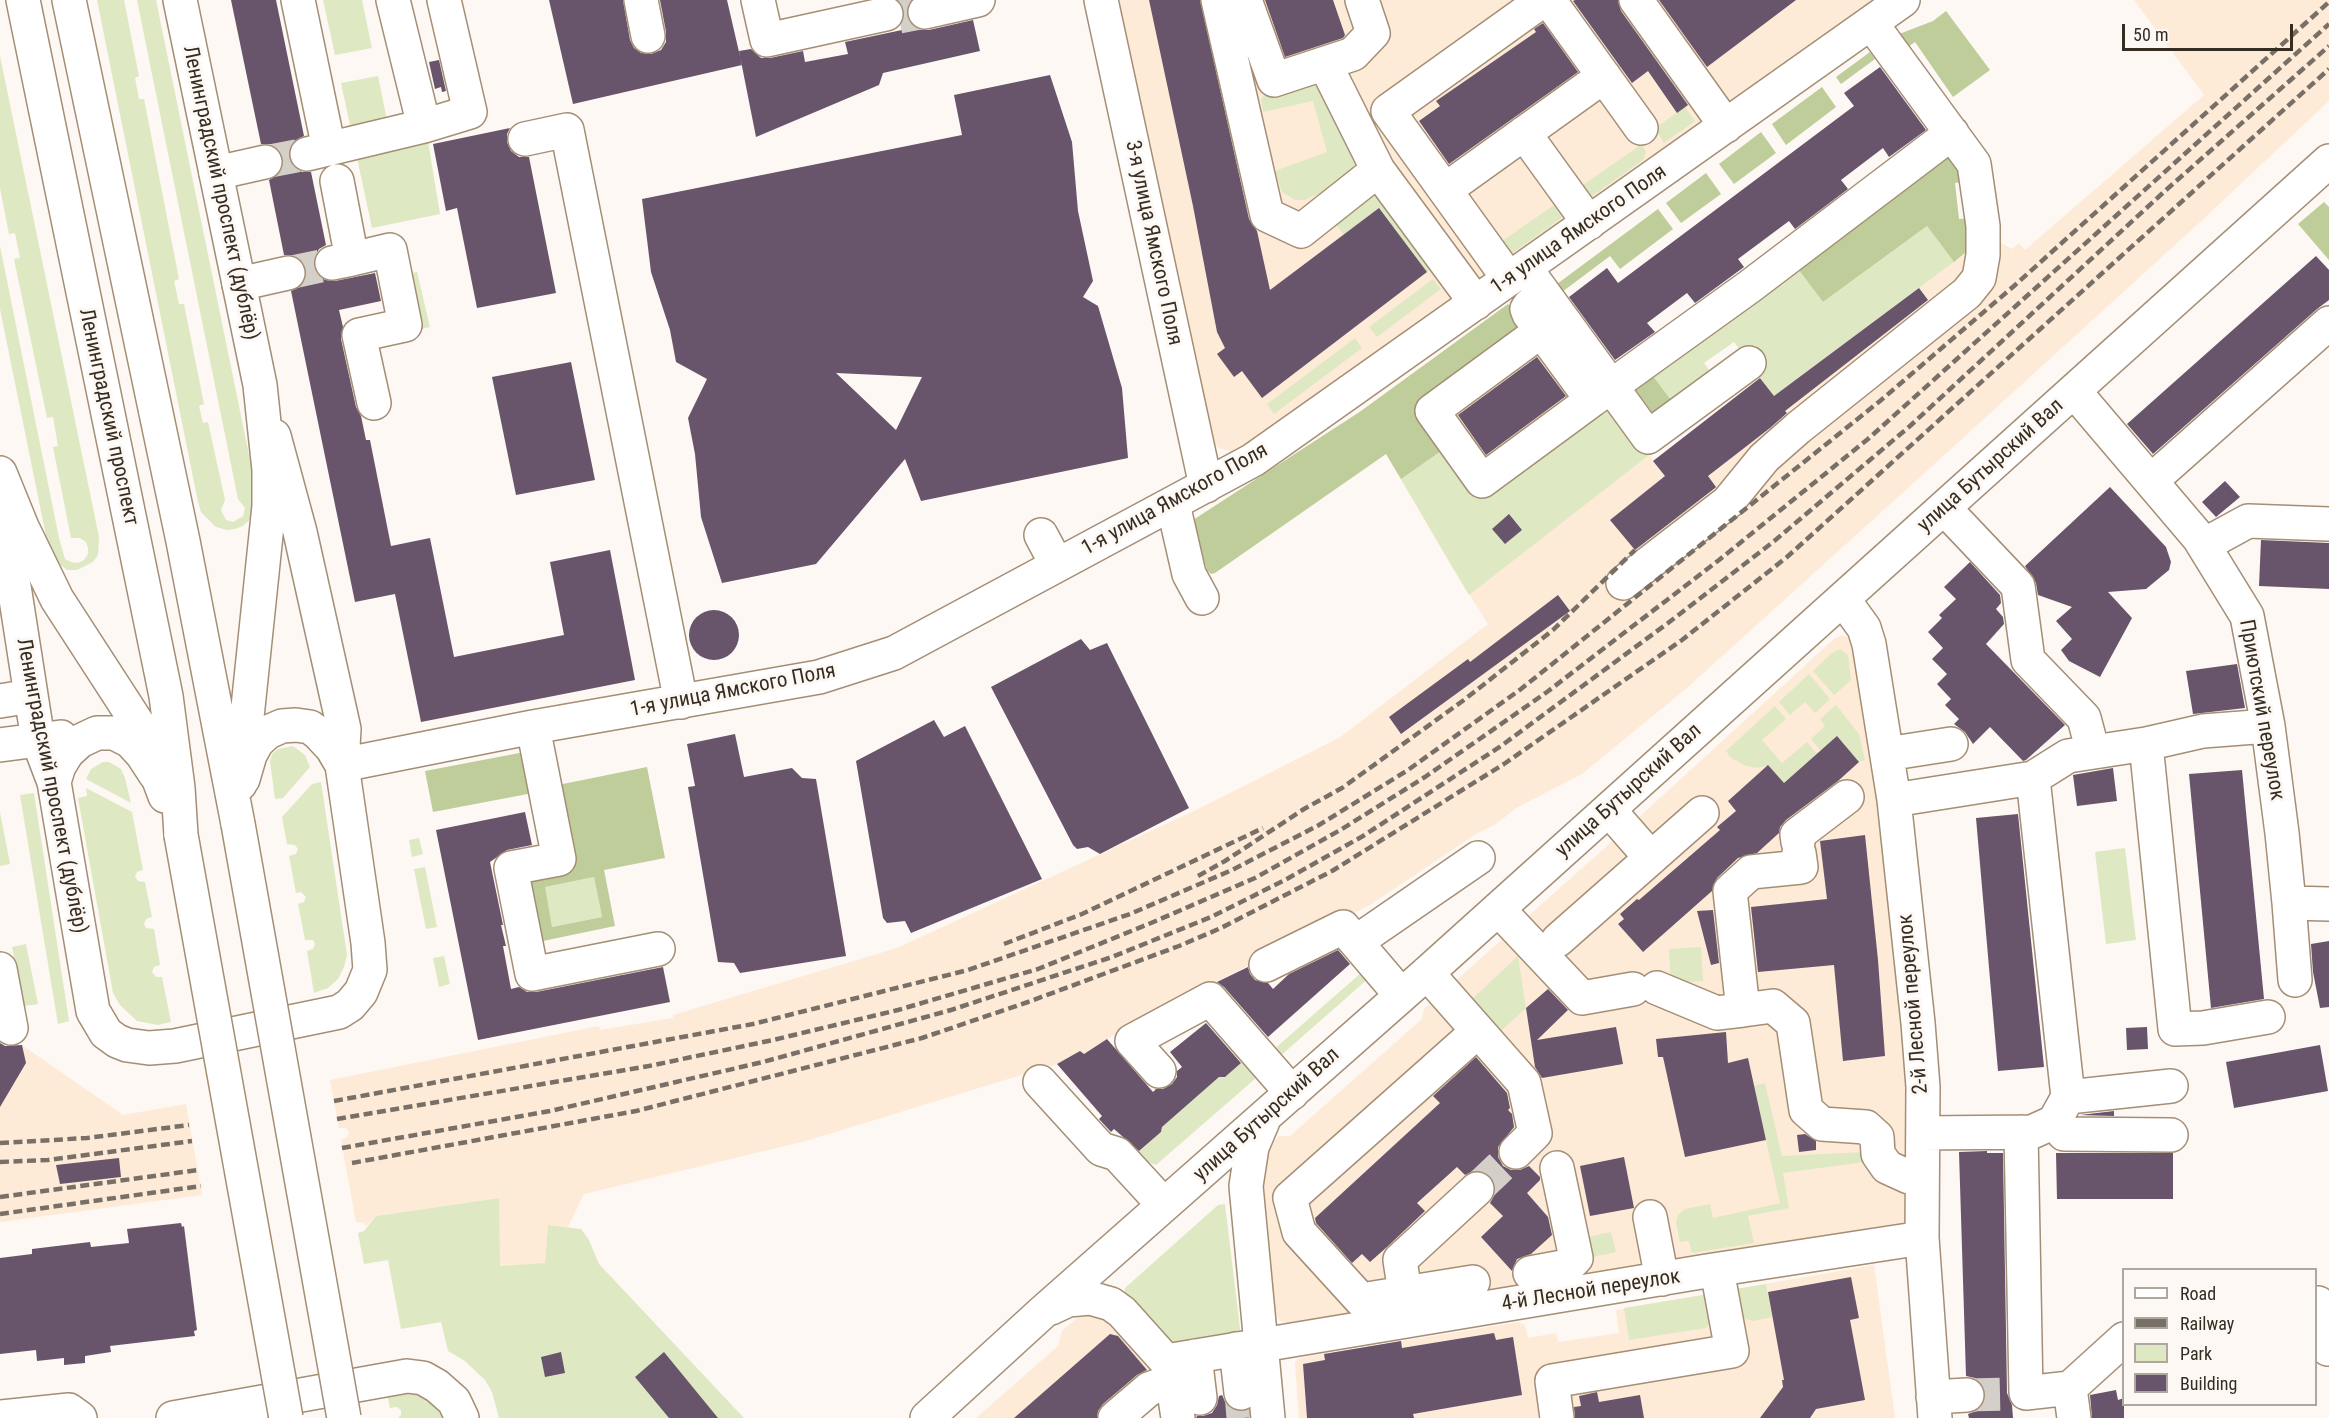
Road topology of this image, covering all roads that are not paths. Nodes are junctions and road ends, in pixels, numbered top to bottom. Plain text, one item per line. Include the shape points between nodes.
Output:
1 (23, 0) edge
2 (69, 0) edge
3 (180, 0) edge
4 (298, 0) edge
5 (393, 0) edge
6 (444, 0) edge
7 (641, 0) edge
8 (758, 0) edge
9 (978, 0) edge
10 (1101, 0) edge
11 (1218, 0) edge
12 (1245, 0) edge
13 (1362, 0) edge
14 (1543, 0) edge
15 (1549, 0) edge
16 (1636, 0) edge
17 (1903, 0) edge
18 (898, 11) edge
19 (1871, 23) junction
20 (648, 36) dead end
21 (1325, 64) junction
22 (1604, 76) junction
23 (424, 126) junction
24 (1726, 126) junction
25 (1641, 128) dead end
26 (1524, 133) junction
27 (1952, 133) junction
28 (525, 139) dead end
29 (2329, 161) edge
30 (265, 162) tunnel mouth
31 (1974, 164) junction
32 (1378, 170) junction
33 (216, 173) junction
34 (337, 181) dead end
35 (1997, 187) dead end
36 (1445, 190) junction
37 (1589, 223) junction
38 (288, 273) tunnel mouth
39 (1517, 273) junction
40 (239, 284) junction
41 (1544, 294) junction
42 (1476, 303) junction
43 (2329, 323) edge
44 (1541, 331) junction
45 (1749, 363) dead end
46 (260, 386) junction
47 (2074, 391) junction
48 (1602, 393) junction
49 (374, 403) dead end
50 (0, 473) edge
51 (2152, 480) junction
52 (1206, 486) junction
53 (1173, 504) junction
54 (1944, 508) junction
55 (2, 522) edge
56 (2329, 524) edge
57 (1041, 535) dead end
58 (2204, 545) junction
59 (1057, 565) junction
60 (1623, 583) dead end
61 (1202, 598) dead end
62 (1843, 600) junction
63 (15, 698) edge
64 (681, 702) junction
65 (2268, 726) junction
66 (532, 727) junction
67 (97, 733) junction
68 (38, 740) junction
69 (1951, 744) dead end
70 (2146, 744) junction
71 (0, 745) edge
72 (2093, 752) junction
73 (1887, 754) junction
74 (342, 765) junction
75 (2033, 778) junction
76 (54, 782) junction
77 (162, 787) junction
78 (239, 792) junction
79 (1847, 797) dead end
80 (1894, 800) junction
81 (1609, 810) junction
82 (1702, 813) dead end
83 (238, 825) junction
84 (181, 835) junction
85 (1479, 858) dead end
86 (1651, 858) junction
87 (2289, 903) junction
88 (2329, 904) edge
89 (1498, 909) junction
90 (1558, 940) dead end
91 (1356, 942) junction
92 (658, 949) dead end
93 (1266, 965) dead end
94 (0, 969) edge
95 (1427, 973) junction
96 (2295, 980) dead end
97 (1401, 994) junction
98 (1743, 1010) junction
99 (2268, 1017) dead end
100 (12, 1028) dead end
101 (1478, 1031) junction
102 (1160, 1071) dead end
103 (1040, 1082) dead end
104 (2171, 1086) dead end
105 (1292, 1093) junction
106 (2061, 1110) junction
107 (1265, 1117) junction
108 (2021, 1132) junction
109 (1923, 1133) junction
110 (2171, 1135) dead end
111 (1516, 1152) tunnel mouth
112 (1557, 1168) dead end
113 (1922, 1179) junction
114 (1477, 1189) tunnel mouth
115 (1164, 1204) junction
116 (1650, 1216) dead end
117 (1922, 1238) junction
118 (1717, 1270) junction
119 (1530, 1273) dead end
120 (1662, 1279) junction
121 (1570, 1280) junction
122 (1473, 1282) dead end
123 (1405, 1293) junction
124 (2321, 1302) edge
125 (1044, 1311) junction
126 (2122, 1341) edge
127 (2328, 1350) edge
128 (1207, 1377) edge
129 (1967, 1395) tunnel mouth
130 (2022, 1402) edge
131 (2072, 1403) edge
132 (1934, 1407) edge
133 (0, 1417) edge
134 (1123, 1417) edge
135 (80, 1418) edge
136 (173, 1418) edge
137 (286, 1418) edge
138 (344, 1418) edge
139 (462, 1418) edge
140 (927, 1418) edge
141 (1268, 1418) edge
142 (1557, 1418) edge

1 - 84 street, Ленинградский проспект via 166,696
2 - 83 street via 183,541
3 - 33 street, Ленинградский проспект (дублёр)
4 - 23 street via 318,151
5 - 23 street
6 - 23 street via 470,112
7 - 20 street
8 - 18 street via 767,40
9 - 18 street
10 - 52 street, 3-я улица Ямского Поля
11 - 32 street via 1267,215 1301,231
12 - 21 street via 1274,80
13 - 21 street via 1373,33 1353,54
14 - 36 street via 1388,111
15 - 22 street
16 - 24 street
17 - 19 street, 1-я улица Ямского Поля
19 - 24 street, 1-я улица Ямского Поля
19 - 27 street
21 - 32 street
22 - 25 street
22 - 26 street
24 - 37 street, 1-я улица Ямского Поля
26 - 36 street
26 - 37 street
27 - 31 street
27 - 48 street
28 - 64 street via 567,130
29 - 47 street, улица Бутырский Вал
30 - 33 street
31 - 35 street
31 - 60 street via 1983,226 1982,268 1974,287 1798,428 1764,458 1728,502
32 - 42 street
33 - 40 street, Ленинградский проспект (дублёр)
34 - 49 street via 341,261 390,250 405,326 359,335
36 - 39 street
37 - 39 street, 1-я улица Ямского Поля
38 - 40 street
39 - 41 street
39 - 42 street, 1-я улица Ямского Поля
40 - 46 street, Ленинградский проспект (дублёр)
41 - 44 street via 1527,309
41 - 48 street
42 - 52 street, 1-я улица Ямского Поля via 1253,460
43 - 51 street
44 - 48 street
44 - 48 street via 1432,411 1482,481
45 - 48 street via 1648,437
46 - 74 street, Ленинградский проспект (дублёр) via 300,532 344,729
46 - 78 street, Ленинградский проспект (дублёр) via 269,506
47 - 51 street, Приютский переулок
47 - 54 street, улица Бутырский Вал
50 - 55 street, Ленинградский проспект (дублёр)
50 - 77 street, Ленинградский проспект (дублёр) via 36,559 138,724
51 - 58 street, Приютский переулок
52 - 53 street, 1-я улица Ямского Поля
53 - 59 street, 1-я улица Ямского Поля
53 - 61 street via 1189,573
54 - 62 street, улица Бутырский Вал
54 - 72 street via 2018,586 2028,660 2084,718
55 - 63 street, Ленинградский проспект (дублёр)
56 - 58 street via 2248,521
57 - 59 street
58 - 65 street, Приютский переулок via 2247,616
59 - 64 street, 1-я улица Ямского Поля via 876,660 819,678
62 - 73 street, 2-й Лесной переулок via 1864,628 1869,644
62 - 81 street, улица Бутырский Вал
63 - 68 street, Ленинградский проспект (дублёр)
64 - 66 street, 1-я улица Ямского Поля
65 - 70 street via 2203,731
65 - 87 street, Приютский переулок
66 - 74 street, 1-я улица Ямского Поля
66 - 92 street via 559,859 511,868 532,974
67 - 68 street
67 - 76 street via 67,753
67 - 77 street via 114,733 130,741 150,764
68 - 71 street
68 - 76 street, Ленинградский проспект (дублёр)
69 - 73 street
70 - 72 street
70 - 99 street via 2164,1030
72 - 75 street via 2068,756
73 - 80 street, 2-й Лесной переулок
74 - 76 street, Ленинградский проспект (дублёр) via 370,958 362,993 344,1010 333,1014 160,1047 138,1047 117,1041 106,1033 93,1011
74 - 78 street via 318,733 296,725 282,726 257,742
75 - 80 street
75 - 106 street
77 - 84 street, Ленинградский проспект (дублёр)
78 - 83 street, Ленинградский проспект (дублёр)
79 - 98 street via 1797,835 1801,867 1750,872 1730,891
80 - 109 street, 2-й Лесной переулок via 1918,1023
81 - 86 street
81 - 89 street, улица Бутырский Вал
82 - 86 street
83 - 138 street, bridge
84 - 137 street, bridge
85 - 91 street
86 - 90 street
87 - 88 street
87 - 96 street, Приютский переулок
89 - 95 street, улица Бутырский Вал
89 - 98 street via 1582,998 1645,988 1717,1013
91 - 93 street via 1343,927
91 - 97 street
94 - 100 street
95 - 97 street, улица Бутырский Вал
95 - 101 street
97 - 105 street, улица Бутырский Вал
98 - 113 street via 1773,1006 1793,1023 1806,1110 1822,1124 1866,1126 1877,1137 1878,1154 1887,1167
101 - 111 street via 1524,1083 1535,1133
101 - 123 street via 1290,1198 1299,1232 1361,1300
102 - 105 street via 1132,1041 1210,999
103 - 115 street via 1101,1149 1117,1154
104 - 106 street
105 - 107 street, улица Бутырский Вал
106 - 108 street via 2032,1132
106 - 110 street via 2064,1134
107 - 115 street, улица Бутырский Вал
107 - 128 street via 1251,1147
108 - 109 street
108 - 130 street
109 - 113 street, 2-й Лесной переулок
112 - 121 street via 1576,1258
113 - 117 street, 2-й Лесной переулок
114 - 123 street via 1400,1260
115 - 125 street, улица Бутырский Вал
116 - 120 street
117 - 118 street, 4-й Лесной переулок
117 - 132 street, 2-й Лесной переулок
118 - 120 street, 4-й Лесной переулок
118 - 142 street via 1732,1352 1552,1381
119 - 121 street
120 - 121 street, 4-й Лесной переулок
121 - 128 street, 4-й Лесной переулок
122 - 123 street
124 - 127 street
125 - 128 street via 1068,1300 1090,1298 1111,1304
125 - 140 street, улица Бутырский Вал
126 - 131 street
128 - 134 street, 4-й Лесной переулок via 1153,1387
128 - 141 street
129 - 132 street
130 - 131 street
133 - 135 street via 69,1410
136 - 139 street via 407,1376 423,1378 437,1386 454,1401

